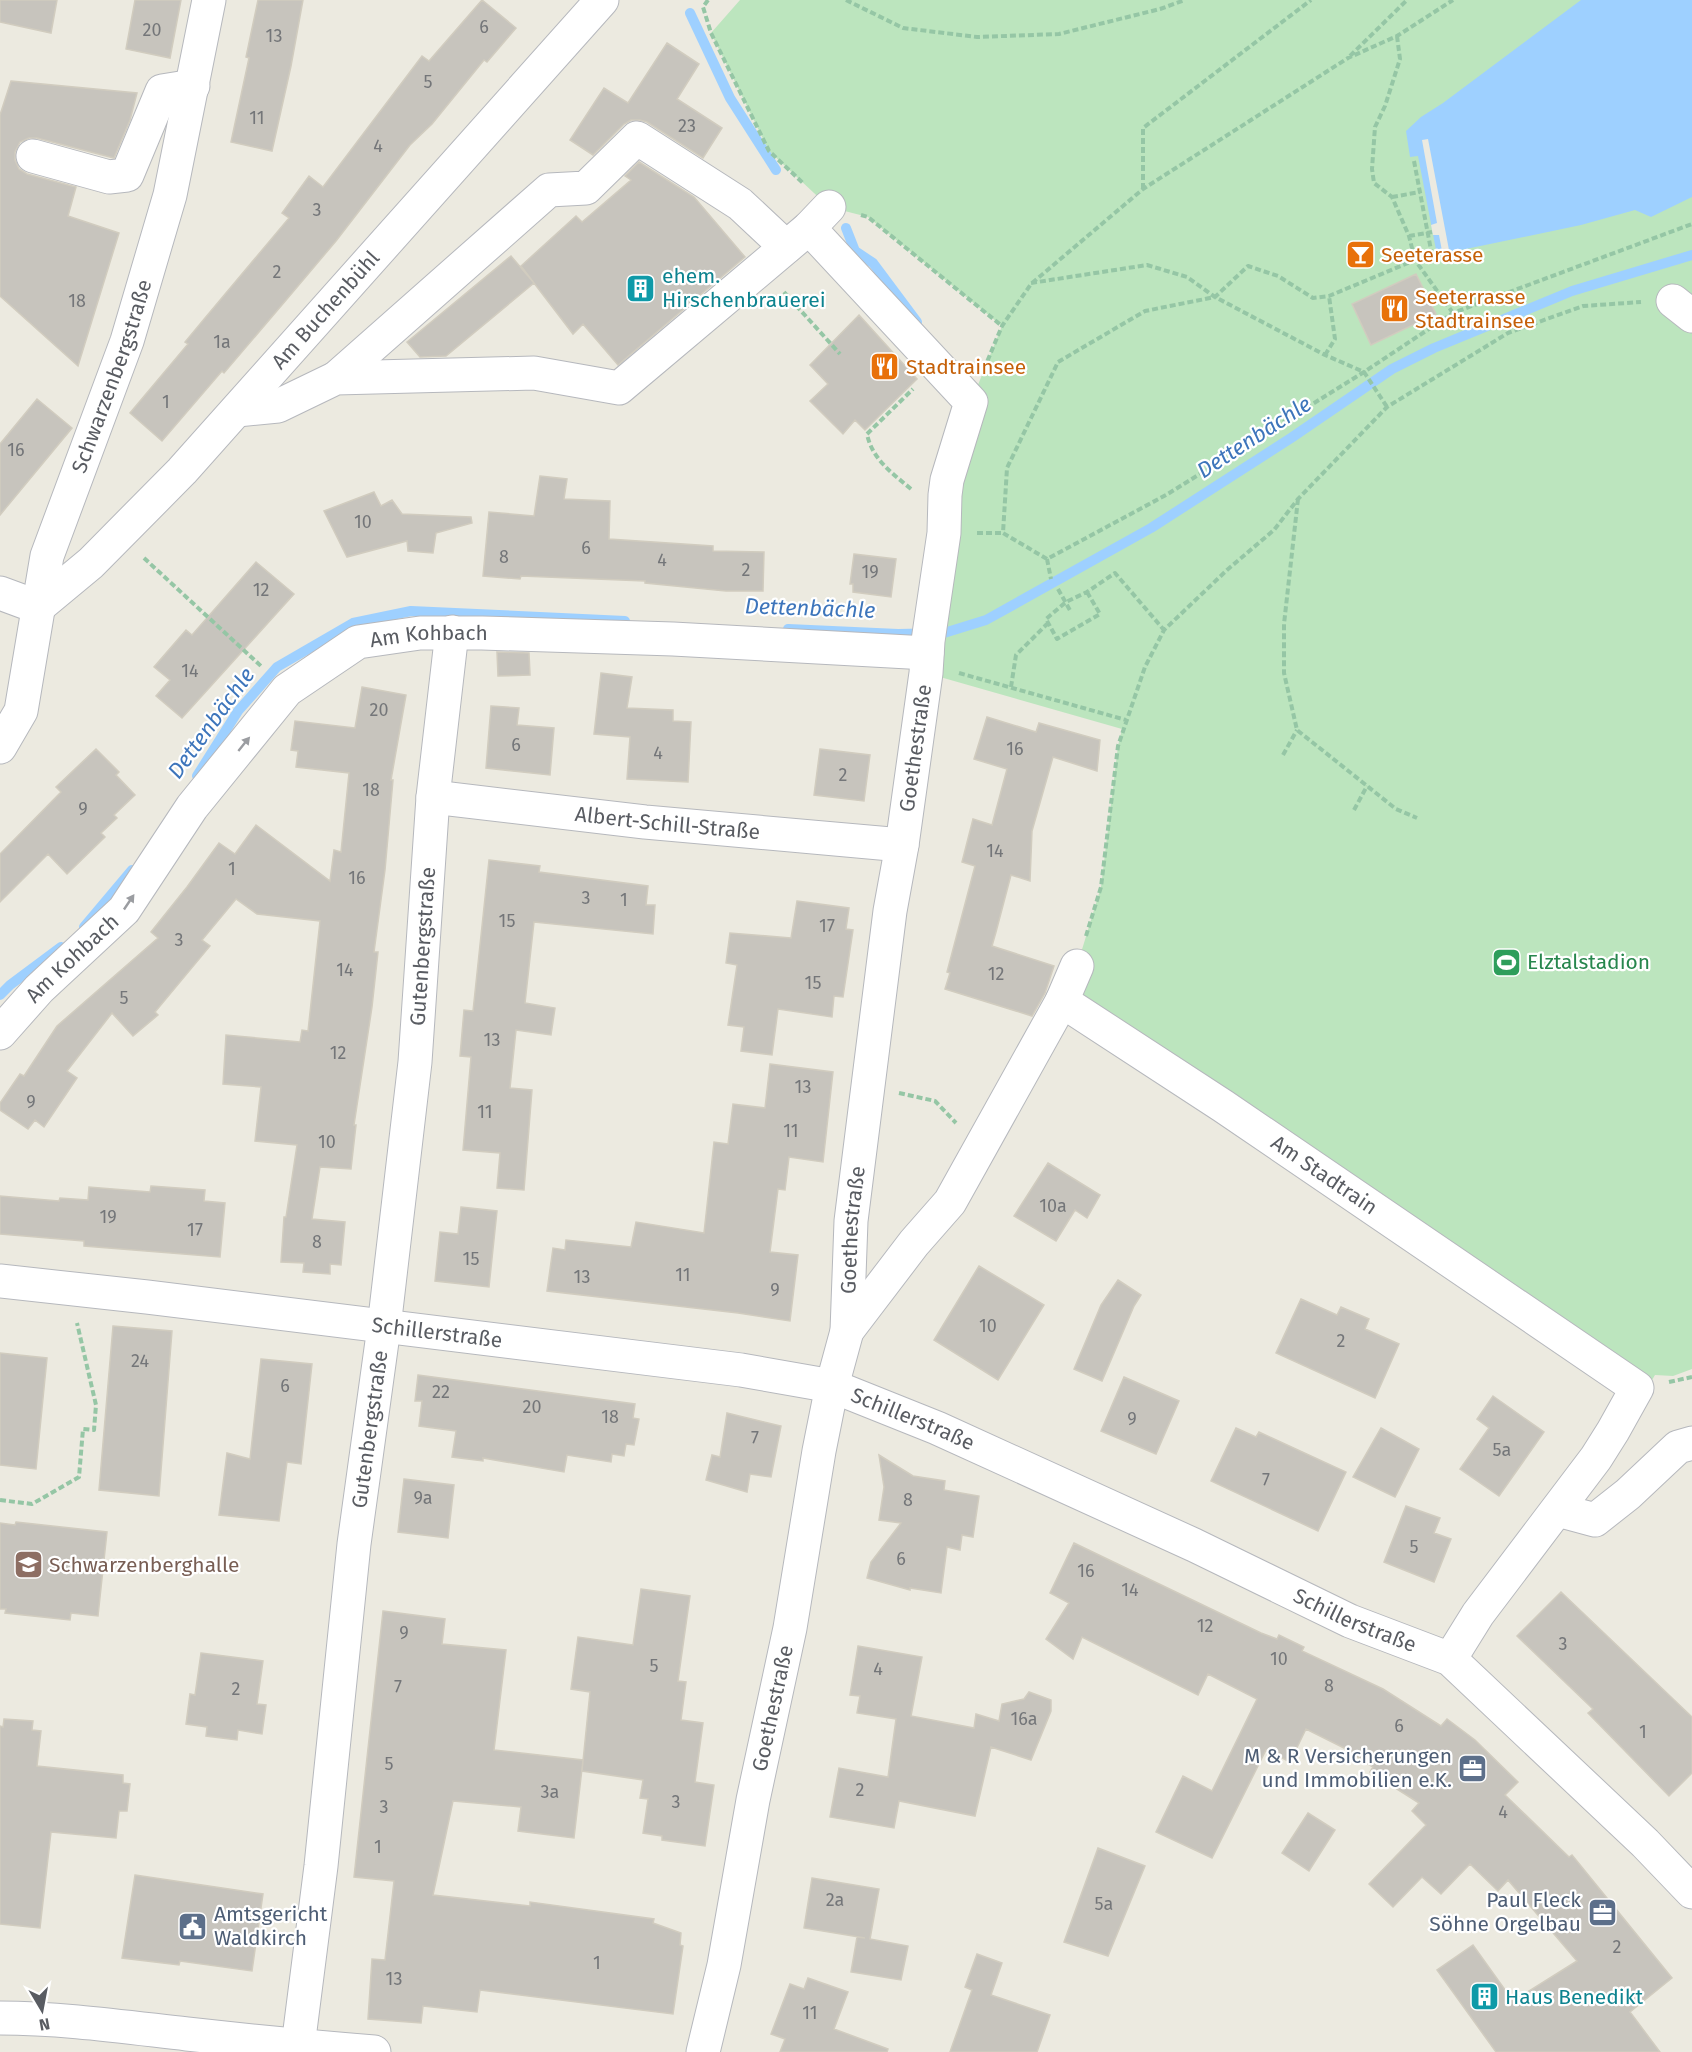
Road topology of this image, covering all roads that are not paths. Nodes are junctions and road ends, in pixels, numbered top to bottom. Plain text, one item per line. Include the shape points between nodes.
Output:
1 (209, 0) edge
2 (602, 0) edge
3 (193, 86) junction
4 (33, 156) dead end
5 (797, 237) junction
6 (336, 378) junction
7 (237, 410) junction
8 (0, 593) edge
9 (38, 607) junction
10 (452, 632) junction
11 (929, 639) junction
12 (0, 747) edge
13 (433, 797) junction
14 (902, 845) junction
15 (1077, 966) road end
16 (1062, 1001) junction
17 (0, 1033) edge
18 (0, 1281) edge
19 (384, 1327) junction
20 (846, 1331) junction
21 (832, 1386) junction
22 (1692, 1443) edge
23 (1558, 1510) junction
24 (1450, 1659) junction
25 (1692, 1892) edge
26 (0, 2018) edge
27 (298, 2046) junction
28 (375, 2052) edge
29 (704, 2052) edge

1 - 3 street, Schwarzenbergstraße
2 - 7 street, Am Buchenbühl
3 - 4 street via 162,91 127,175 109,177
3 - 9 street, Schwarzenbergstraße via 167,207 127,341 47,556
5 - 6 street via 619,387 534,373
5 - 6 street via 637,138 586,188 549,190
5 - 11 street, Goethestraße via 971,402 947,480
6 - 7 street via 278,406
7 - 9 street, Am Buchenbühl via 120,535
8 - 9 street
9 - 12 street, Schwarzenbergstraße via 21,711
10 - 11 street, Am Kohbach via 786,644
10 - 13 street, Gutenbergstraße
17 -> 10 street, Am Kohbach via 39,989 124,910 192,807 286,690 358,642
11 - 14 street, Goethestraße
13 - 14 street, Albert-Schill-Straße via 645,822
13 - 19 street, Gutenbergstraße via 415,1062
14 - 20 street, Goethestraße via 890,911 851,1221
15 - 16 street
16 - 20 street via 950,1202
16 - 23 street, Am Stadtrain via 1637,1388 1613,1431
18 - 19 street, Schillerstraße
19 - 21 street, Schillerstraße via 741,1370
19 - 27 street, Gutenbergstraße via 354,1544
20 - 21 street, Goethestraße
21 - 24 street, Schillerstraße via 948,1432 1350,1622
21 - 29 street, Goethestraße via 790,1628
22 - 23 street via 1678,1447 1595,1520
23 - 24 street, Am Stadtrain via 1478,1614
24 - 25 street, Schillerstraße via 1628,1826
26 - 27 street via 119,2026
27 - 28 street

